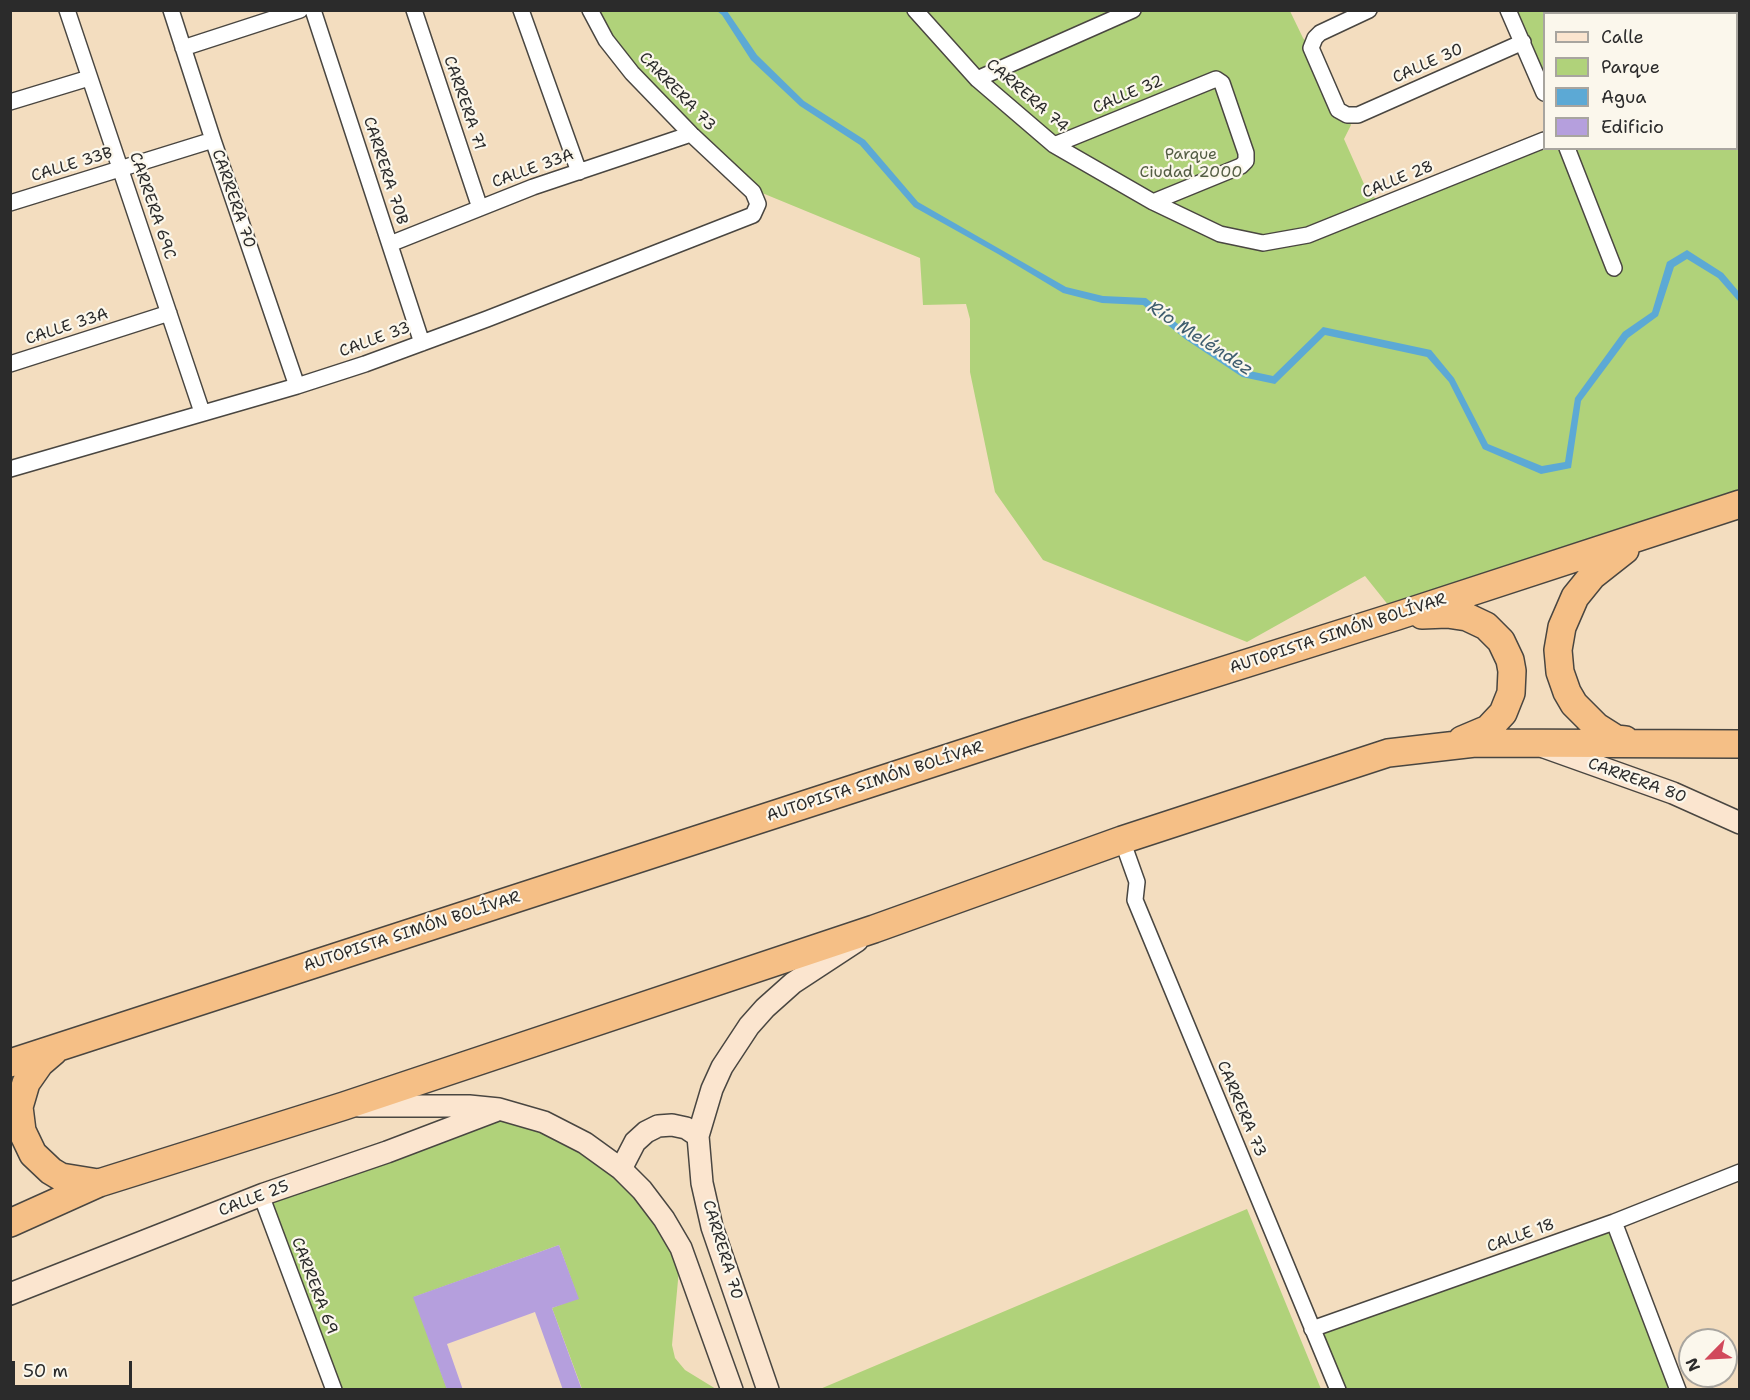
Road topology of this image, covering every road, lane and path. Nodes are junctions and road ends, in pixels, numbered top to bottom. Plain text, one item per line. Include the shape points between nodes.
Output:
1 (67, 10) edge
2 (171, 10) edge
3 (300, 10) edge
4 (313, 10) edge
5 (414, 10) edge
6 (520, 10) edge
7 (590, 10) edge
8 (1133, 10) edge
9 (1369, 10) edge
10 (1508, 10) edge
11 (918, 11) edge
12 (1523, 42) junction
13 (183, 48) junction
14 (89, 78) junction
15 (977, 78) junction
16 (1543, 88) edge
17 (10, 102) edge
18 (691, 134) junction
19 (213, 140) junction
20 (1543, 141) edge
21 (1054, 145) junction
22 (1568, 150) edge
23 (120, 170) junction
24 (579, 172) junction
25 (1153, 202) junction
26 (10, 203) edge
27 (480, 208) junction
28 (743, 219) joint
29 (1263, 243) joint
30 (390, 244) junction
31 (1614, 268) dead end
32 (169, 313) junction
33 (422, 343) junction
34 (10, 364) edge
35 (297, 386) junction
36 (202, 412) junction
37 (10, 469) edge
38 (1740, 504) edge
39 (1642, 537) junction
40 (1396, 616) junction
41 (1532, 743) junction
42 (1740, 744) edge
43 (1656, 745) junction
44 (1411, 749) junction
45 (1740, 823) edge
46 (1122, 840) junction
47 (874, 929) junction
48 (59, 1046) junction
49 (11, 1062) edge
50 (344, 1106) junction
51 (500, 1109) junction
52 (698, 1136) junction
53 (621, 1169) junction
54 (1740, 1172) edge
55 (99, 1183) junction
56 (261, 1195) junction
57 (1614, 1222) junction
58 (16, 1223) edge
59 (10, 1294) edge
60 (1312, 1329) junction
61 (334, 1389) edge
62 (732, 1389) edge
63 (768, 1389) edge
64 (1338, 1389) edge
65 (1678, 1389) edge

1 - 14 street, CARRERA 69C
2 - 13 street, CARRERA 70
3 - 13 street
4 - 30 street, CARRERA 70B
5 - 27 street, CARRERA 71
6 - 24 street
7 - 18 street, CARRERA 73 via 619,58
8 - 15 street
9 - 12 street, CALLE 30 via 1320,33 1311,48 1338,110 1347,115 1358,115
10 - 12 street
11 - 15 street, CARRERA 74
12 - 16 street
13 - 19 street, CARRERA 70
14 - 17 street
14 - 23 street, CARRERA 69C
15 - 21 street, CARRERA 74
18 - 24 street, CALLE 33A
18 - 28 street, CARRERA 73 via 758,200 753,215
19 - 23 street, CALLE 33B
19 - 35 street, CARRERA 70
20 - 29 street, CALLE 28 via 1308,235
21 - 25 street, CARRERA 74
21 - 25 street, CALLE 32 via 1216,79 1222,83 1246,161
22 - 31 street
23 - 26 street, CALLE 33B
23 - 32 street, CARRERA 69C
24 - 27 street, CALLE 33A
25 - 29 street, CARRERA 74 via 1220,234
27 - 30 street, CALLE 33A
28 - 33 street, CALLE 33
30 - 33 street, CARRERA 70B
32 - 34 street, CALLE 33A
32 - 36 street, CARRERA 69C
33 - 35 street, CALLE 33
35 - 36 street, CALLE 33
36 - 37 street, CALLE 33
38 - 39 highway, AUTOPISTA SIMÓN BOLÍVAR
39 - 40 highway, AUTOPISTA SIMÓN BOLÍVAR
39 - 43 highway via 1604,565 1575,597 1562,627 1559,662 1567,692 1580,712 1597,727 1616,739
40 - 44 highway via 1447,614 1467,617 1486,626 1501,640 1512,671 1508,703 1488,729 1468,739
40 - 48 highway, AUTOPISTA SIMÓN BOLÍVAR
41 - 43 highway
41 - 44 highway
41 - 45 street, CARRERA 80 via 1673,793
42 - 43 highway
44 - 46 highway via 1388,753
46 - 47 highway
46 - 60 street, CARRERA 73 via 1137,882 1135,900
47 - 50 highway
47 - 52 street, CARRERA 70 via 793,983 748,1026 718,1074
48 - 49 highway, AUTOPISTA SIMÓN BOLÍVAR
48 - 55 highway via 39,1062 26,1083 19,1107 22,1131 33,1154 51,1171 62,1177
50 - 51 street
50 - 55 highway
51 - 53 street via 544,1122 585,1143
51 - 56 street, CALLE 25
52 - 53 street via 686,1128 658,1126 635,1142
52 - 63 street, CARRERA 70 via 711,1227
53 - 62 street via 642,1190 681,1248
54 - 57 street, CALLE 18
55 - 58 highway
56 - 59 street, CALLE 25
56 - 61 street, CARRERA 69
57 - 60 street, CALLE 18
57 - 65 street
60 - 64 street, CARRERA 73

